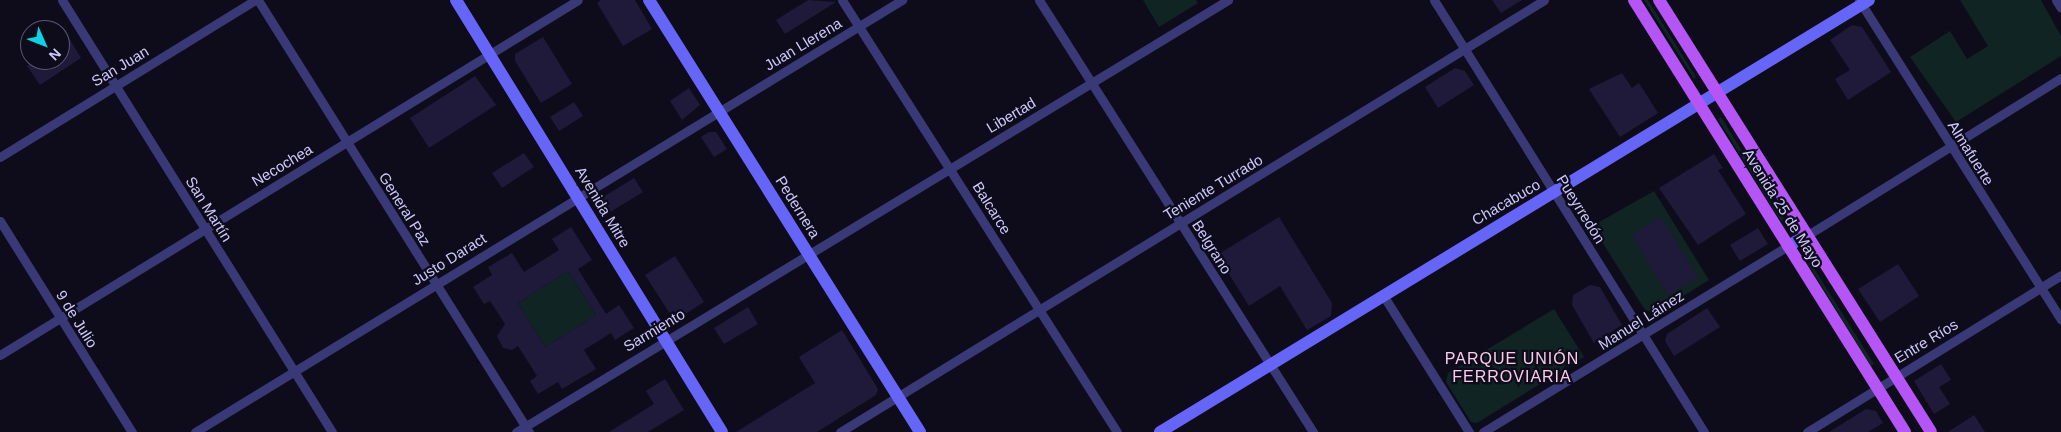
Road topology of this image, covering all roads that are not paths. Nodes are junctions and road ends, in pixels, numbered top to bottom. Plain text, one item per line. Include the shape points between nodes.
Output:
1 (62, 0) edge
2 (256, 0) edge
3 (456, 0) edge
4 (578, 0) edge
5 (649, 0) edge
6 (842, 0) edge
7 (902, 0) edge
8 (1039, 0) edge
9 (1228, 0) edge
10 (1434, 0) edge
11 (1544, 0) edge
12 (1634, 0) edge
13 (1660, 0) edge
14 (2056, 0) edge
15 (1863, 2) edge
16 (2061, 8) edge
17 (858, 26) junction
18 (1465, 49) junction
19 (491, 54) junction
20 (2061, 78) edge
21 (1092, 83) junction
22 (116, 85) junction
23 (1718, 94) junction
24 (1699, 105) junction
25 (718, 111) junction
26 (347, 142) junction
27 (1951, 146) junction
28 (0, 157) edge
29 (951, 168) junction
30 (1555, 192) junction
31 (578, 196) junction
32 (0, 221) edge
33 (1180, 223) junction
34 (205, 228) junction
35 (1806, 236) junction
36 (1788, 246) junction
37 (808, 254) junction
38 (2061, 275) edge
39 (436, 284) junction
40 (2041, 288) junction
41 (1383, 295) junction
42 (1039, 308) junction
43 (60, 318) junction
44 (2061, 320) edge
45 (1643, 335) junction
46 (664, 339) junction
47 (0, 354) edge
48 (1271, 364) junction
49 (294, 371) junction
50 (1896, 376) junction
51 (1878, 389) junction
52 (897, 398) junction
53 (527, 429) edge
54 (132, 432) edge
55 (196, 432) edge
56 (332, 432) edge
57 (516, 432) edge
58 (722, 432) edge
59 (840, 432) edge
60 (920, 432) edge
61 (1117, 432) edge
62 (1160, 432) edge
63 (1313, 432) edge
64 (1469, 432) edge
65 (1483, 432) edge
66 (1704, 432) edge
67 (1806, 432) edge
68 (1905, 432) edge
69 (1930, 432) edge

1 - 22 street, San Martín
2 - 22 street, San Juan
2 - 26 street, General Paz
3 - 19 street, Avenida Mitre
4 - 19 street, Necochea
5 - 25 street, Pedernera
6 - 17 street, Balcarce
7 - 17 street, Juan Llerena
8 - 21 street, Belgrano
9 - 21 street, Libertad
10 - 18 street, Pueyrredón
11 - 18 street, Teniente Turrado
12 - 24 main road, Avenida 25 de Mayo
13 - 23 main road, Avenida 25 de Mayo
14 - 16 street
15 - 23 street, Chacabuco
15 - 27 street, Almafuerte
17 - 25 street, Juan Llerena
17 - 29 street, Balcarce
18 - 30 street, Pueyrredón
18 - 33 street, Teniente Turrado
19 - 26 street, Necochea
19 - 31 street, Avenida Mitre
20 - 27 street
21 - 29 street, Libertad
21 - 33 street, Belgrano
22 - 28 street, San Juan
22 - 34 street, San Martín
23 - 24 street, Chacabuco
23 - 35 main road, Avenida 25 de Mayo
24 - 30 street, Chacabuco
24 - 36 main road, Avenida 25 de Mayo
25 - 31 street, Justo Daract
25 - 37 street, Pedernera
26 - 34 street, Necochea
26 - 39 street, General Paz
27 - 35 street
27 - 40 street, Almafuerte
29 - 37 street, Libertad
29 - 42 street, Balcarce
30 - 41 street, Chacabuco
30 - 45 street, Pueyrredón
31 - 39 street, Justo Daract
31 - 46 street, Avenida Mitre
32 - 43 street, 9 de Julio
33 - 42 street, Teniente Turrado
33 - 48 street, Belgrano
34 - 43 street, Necochea
34 - 49 street, San Martín
35 - 36 street
35 - 50 main road, Avenida 25 de Mayo
36 - 45 street, Manuel Láinez
36 - 51 main road, Avenida 25 de Mayo
37 - 46 street, Sarmiento
37 - 52 street, Pedernera
38 - 40 street, Entre Ríos
39 - 49 street, Justo Daract
39 - 53 street, General Paz
40 - 44 street, Almafuerte
40 - 50 street, Entre Ríos
41 - 48 street, Chacabuco
41 - 64 street
42 - 52 street, Teniente Turrado
42 - 61 street, Balcarce
43 - 47 street, Necochea
43 - 54 street, 9 de Julio
45 - 65 street, Manuel Láinez
45 - 66 street, Pueyrredón
46 - 53 street, Sarmiento
46 - 58 street, Avenida Mitre
48 - 62 street, Chacabuco
48 - 63 street, Belgrano
49 - 55 street, Justo Daract
49 - 56 street, San Martín
50 - 51 street, Entre Ríos
50 - 69 main road, Avenida 25 de Mayo
51 - 67 street, Entre Ríos
51 - 68 main road, Avenida 25 de Mayo
52 - 59 street, Teniente Turrado
52 - 60 street, Pedernera
53 - 57 street, Sarmiento

